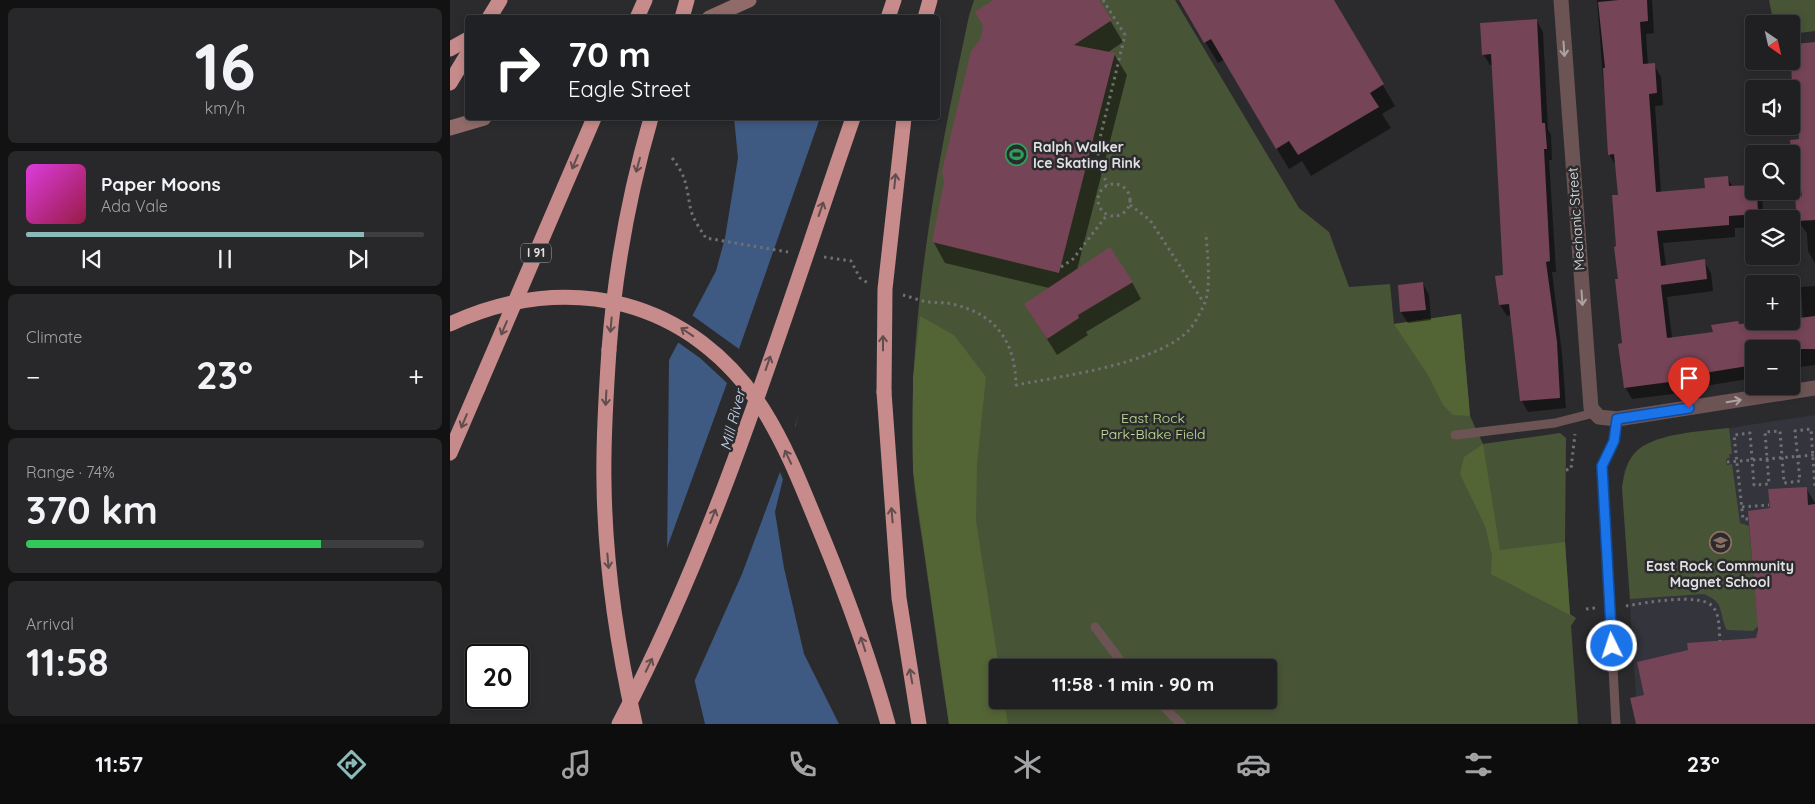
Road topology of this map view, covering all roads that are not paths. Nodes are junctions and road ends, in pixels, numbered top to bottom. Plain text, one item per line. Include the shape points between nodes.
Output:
1 (500, 0) edge
2 (645, 0) edge
3 (687, 0) edge
4 (748, 0) edge
5 (894, 0) edge
6 (930, 0) edge
7 (1561, 0) edge
8 (490, 15) edge
9 (639, 15) edge
10 (683, 15) edge
11 (716, 15) edge
12 (889, 15) edge
13 (926, 15) edge
14 (465, 41) edge
15 (450, 49) edge
16 (465, 58) edge
17 (450, 83) edge
18 (477, 120) edge
19 (593, 120) edge
20 (650, 120) edge
21 (852, 120) edge
22 (904, 120) edge
23 (450, 128) edge
24 (450, 324) edge
25 (1815, 388) edge
26 (1594, 413) junction
27 (1617, 419) junction
28 (1455, 435) dead end
29 (450, 454) edge
30 (1095, 627) dead end
31 (1119, 659) edge
32 (1166, 709) edge
33 (619, 724) edge
34 (635, 724) edge
35 (888, 724) edge
36 (919, 724) edge
37 (1181, 724) edge
38 (1616, 724) edge

1 - 8 highway
2 - 9 highway
3 - 10 highway
4 - 11 main road
5 - 12 highway
6 - 13 highway
7 -> 26 street, Mechanic Street via 1589,403
14 - 15 highway
16 - 17 highway
18 - 23 main road
19 -> 29 highway, I 91, bridge
20 -> 34 highway, bridge via 622,239 609,350 604,482 606,541 619,648
33 -> 21 highway, bridge via 676,605 720,497
36 -> 22 highway, bridge via 898,590 884,392 885,289
35 -> 24 highway via 857,623 777,433 749,390 706,346 662,318 605,299 568,296 504,304
27 -> 25 street
26 - 27 street via 1605,419
26 - 28 lane via 1555,423
27 - 38 lane via 1614,441 1602,466
30 - 31 lane
32 - 37 lane

